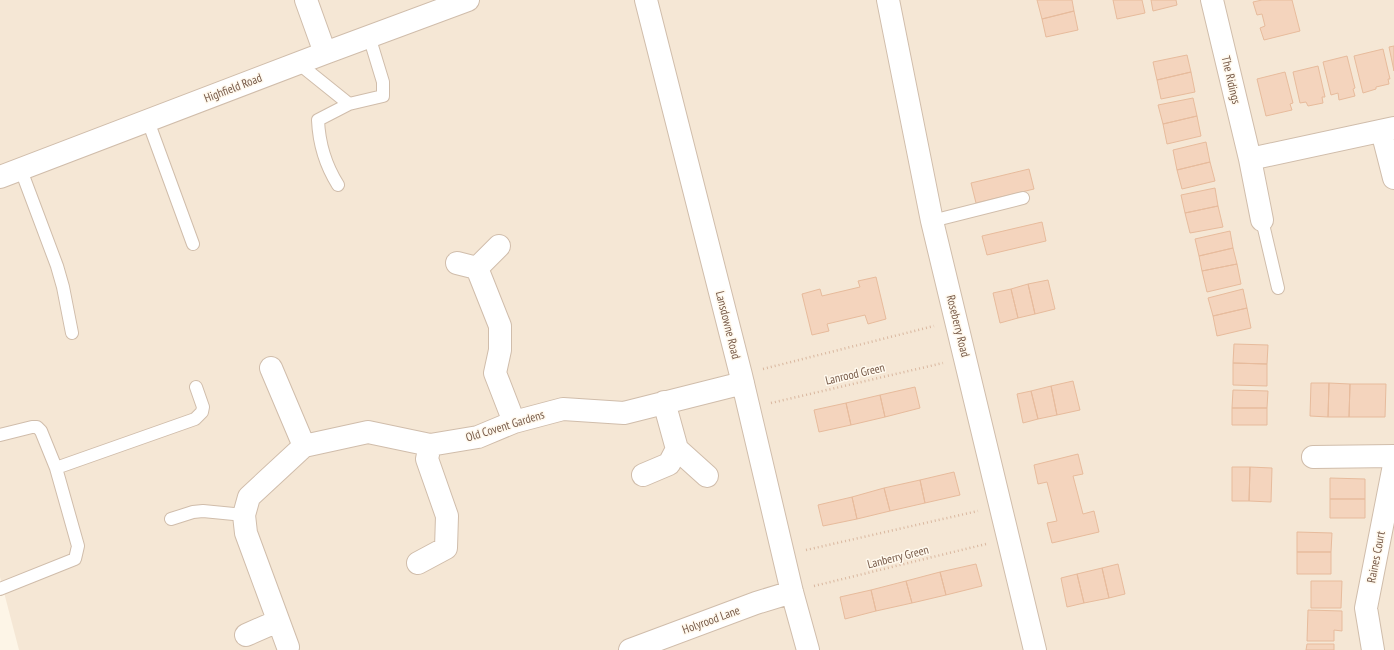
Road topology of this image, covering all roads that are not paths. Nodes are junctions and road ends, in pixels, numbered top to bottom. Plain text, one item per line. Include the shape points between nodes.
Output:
1 (306, 0) edge
2 (468, 0) edge
3 (646, 0) edge
4 (888, 0) edge
5 (1212, 0) edge
6 (369, 36) junction
7 (325, 53) junction
8 (298, 63) junction
9 (349, 104) junction
10 (148, 121) junction
11 (1388, 130) edge
12 (1250, 159) junction
13 (21, 170) junction
14 (0, 177) edge
15 (1394, 178) edge
16 (338, 185) dead end
17 (1023, 198) dead end
18 (1262, 220) joint
19 (932, 221) junction
20 (194, 244) dead end
21 (499, 246) dead end
22 (1278, 288) dead end
23 (72, 334) dead end
24 (271, 368) dead end
25 (742, 379) junction
26 (196, 387) dead end
27 (664, 402) junction
28 (514, 422) junction
29 (0, 435) edge
30 (430, 445) junction
31 (304, 446) junction
32 (677, 449) junction
33 (1394, 456) edge
34 (1313, 457) dead end
35 (1394, 465) edge
36 (56, 468) junction
37 (643, 475) dead end
38 (707, 476) dead end
39 (244, 515) junction
40 (171, 519) dead end
41 (1386, 544) edge
42 (418, 563) dead end
43 (0, 589) edge
44 (792, 592) junction
45 (278, 621) junction
46 (246, 635) dead end
47 (288, 647) dead end
48 (630, 650) edge
49 (808, 650) edge
50 (1035, 650) edge
51 (1373, 650) edge

1 - 7 street
2 - 6 street, Highfield Road
3 - 25 street, Lansdowne Road
4 - 19 street, Roseberry Road
5 - 12 street, The Ridings
6 - 7 street, Highfield Road
6 - 9 lane via 383,82 383,96
7 - 8 street, Highfield Road
8 - 9 lane
8 - 10 street, Highfield Road
9 - 16 lane via 318,120 319,139 331,174
10 - 13 street, Highfield Road
10 - 20 lane
11 - 12 street
11 - 15 street
12 - 18 street, The Ridings
13 - 14 street, Highfield Road
13 - 23 lane via 57,266
17 - 19 lane
18 - 22 lane
19 - 50 street, Roseberry Road
21 - 28 street via 467,266 500,326 500,350 495,373
24 - 31 street
25 - 27 street, Old Covent Gardens
25 - 44 street, Lansdowne Road
26 - 36 lane via 203,407 195,419
27 - 28 street, Old Covent Gardens via 624,413 563,408
27 - 32 street
28 - 30 street, Old Covent Gardens via 478,437
29 - 36 lane via 37,427
30 - 31 street, Old Covent Gardens via 368,432
30 - 42 street via 427,459 447,516 446,548
31 - 39 street via 249,497
32 - 37 street via 669,464
32 - 38 street
33 - 34 street
35 - 41 street, Raines Court
36 - 43 lane via 78,546 75,559
39 - 40 lane via 203,511
39 - 45 street via 246,533
41 - 51 street, Raines Court via 1366,608
44 - 48 street, Holyrood Lane
44 - 49 street, Lansdowne Road
45 - 46 street
45 - 47 street

